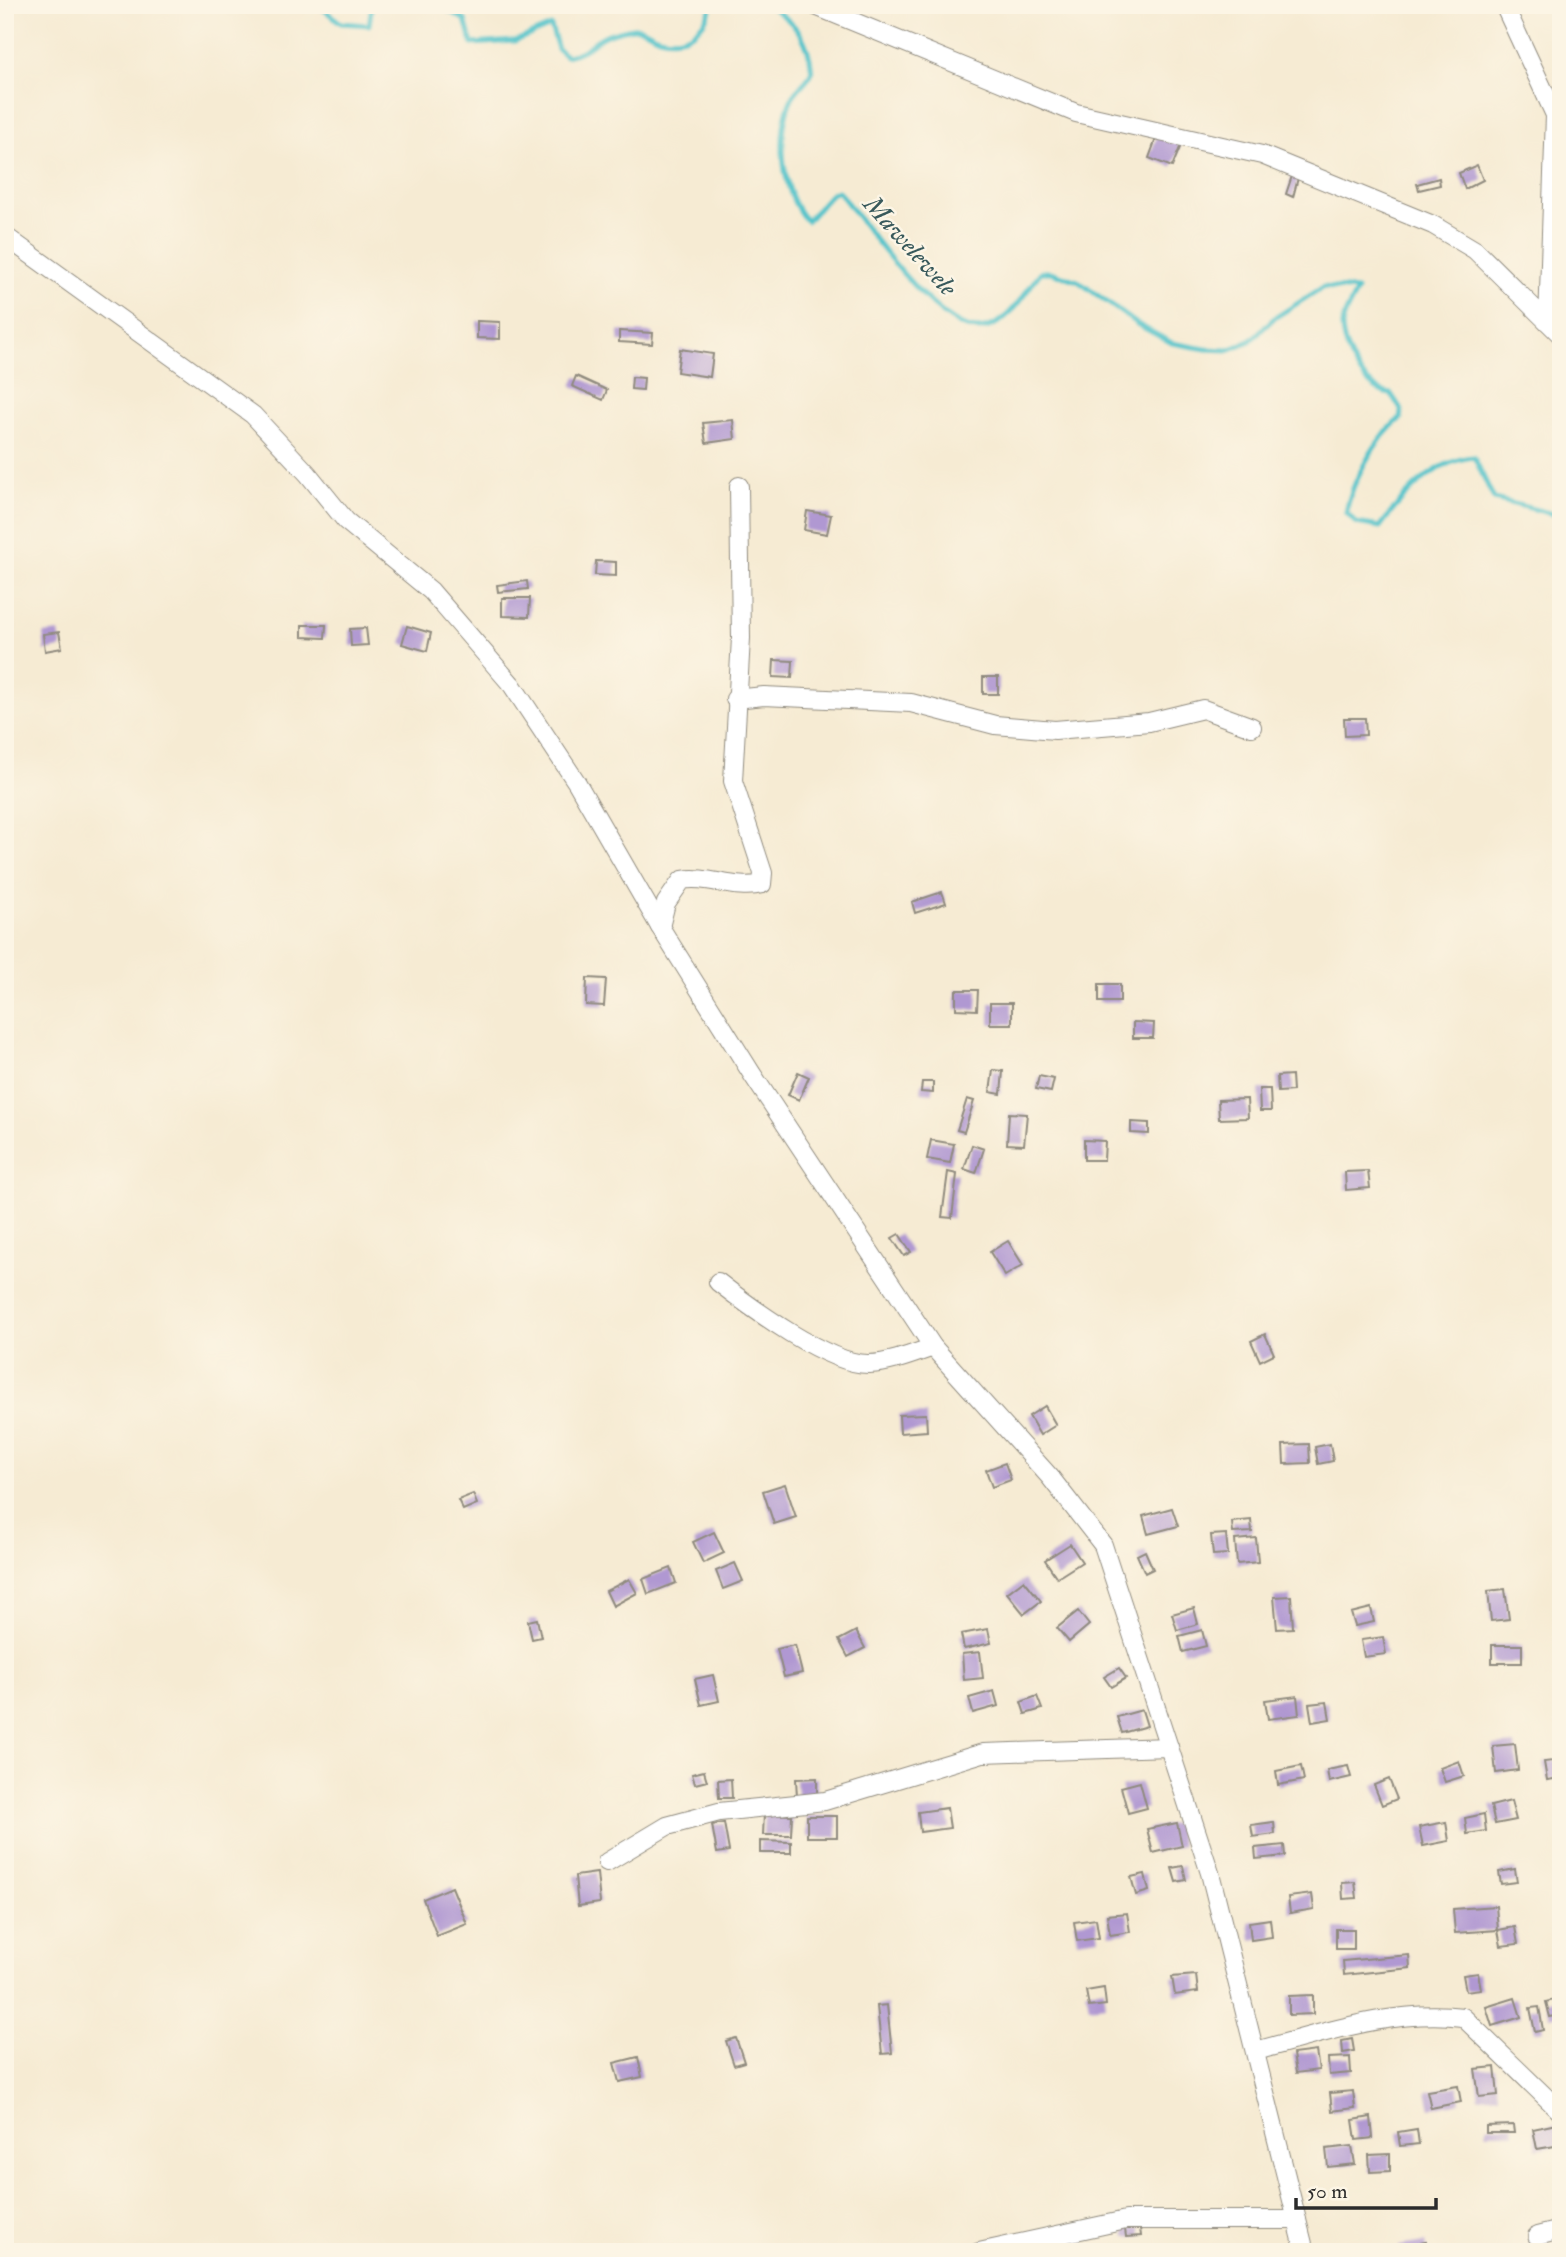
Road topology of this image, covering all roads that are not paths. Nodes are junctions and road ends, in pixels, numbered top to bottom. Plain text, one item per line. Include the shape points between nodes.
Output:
1 (813, 5) edge
2 (1504, 5) edge
3 (5, 236) edge
4 (1548, 322) junction
5 (1561, 335) edge
6 (739, 486) dead end
7 (735, 699) junction
8 (1252, 727) dead end
9 (660, 927) junction
10 (718, 1282) dead end
11 (933, 1347) junction
12 (1169, 1747) junction
13 (607, 1862) dead end
14 (1255, 2051) junction
15 (1561, 2112) edge
16 (1297, 2220) junction
17 (1561, 2230) edge
18 (1537, 2236) dead end
19 (979, 2252) edge
20 (1305, 2252) edge

1 - 4 street via 1076,113 1262,155 1433,225 1475,250
2 - 4 street via 1555,115
3 - 9 street via 253,415 346,521 431,591 512,685 577,783
4 - 5 street
6 - 7 street via 741,638
7 - 8 street via 764,696 911,703 995,725 1055,730 1149,722 1203,709
7 - 9 street via 733,781 762,884 682,880 666,903
9 - 11 street via 831,1198
10 - 11 street via 768,1321 839,1359 869,1364
11 - 12 street via 1050,1478 1102,1545
12 - 13 street via 984,1752 825,1801 719,1812 667,1826
12 - 14 street via 1210,1873
14 - 15 street via 1422,2015 1464,2017
14 - 16 street
16 - 19 street via 1126,2220
16 - 20 street
17 - 18 street

